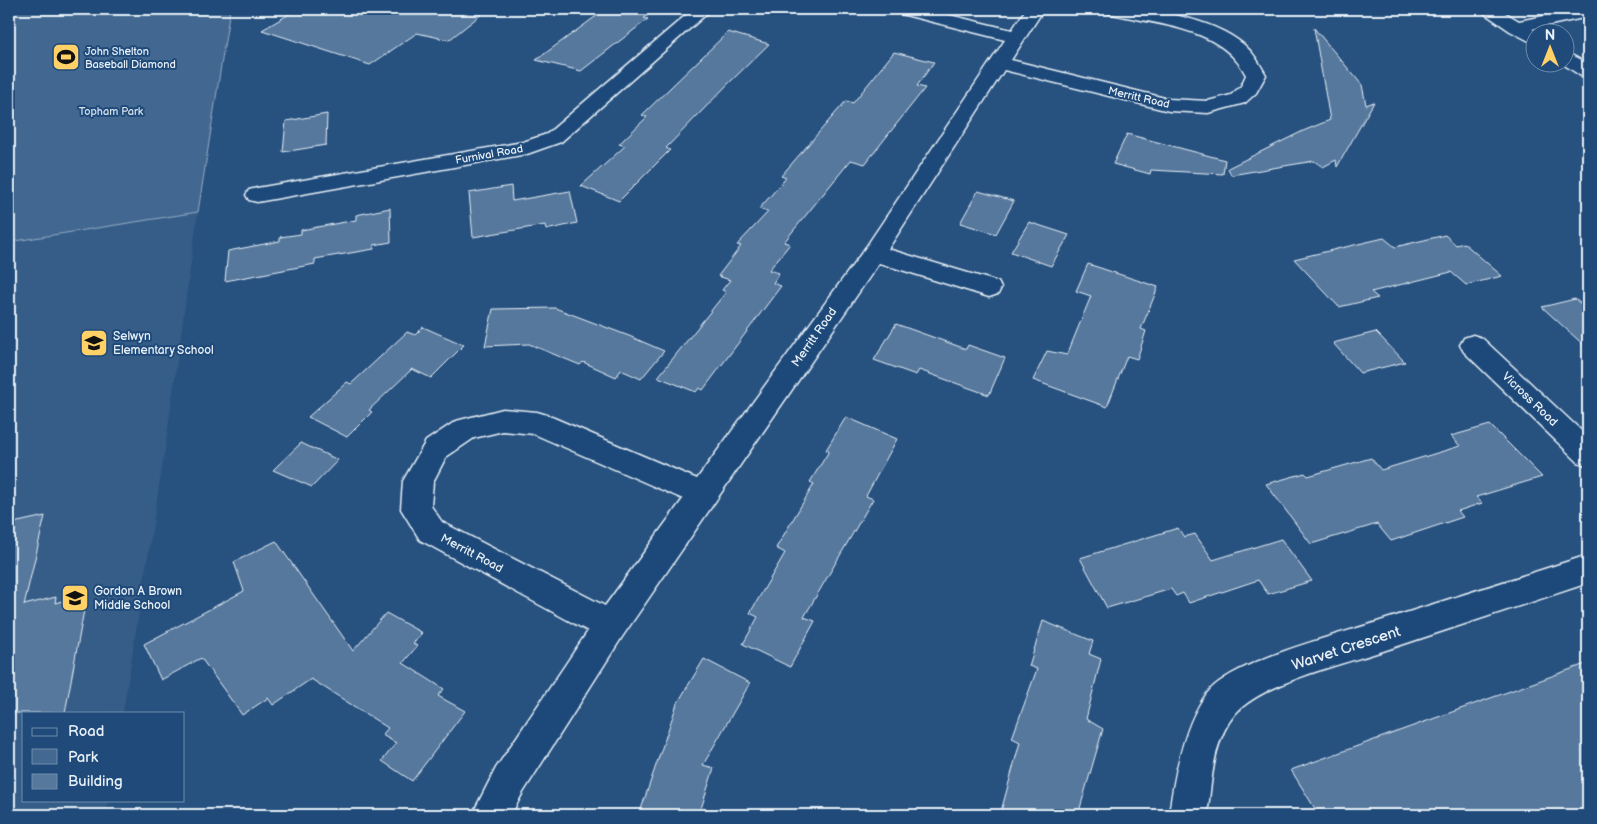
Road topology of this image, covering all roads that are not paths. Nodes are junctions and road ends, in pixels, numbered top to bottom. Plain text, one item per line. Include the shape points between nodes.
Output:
1 (704, 9) edge
2 (903, 9) edge
3 (1114, 9) edge
4 (1487, 9) edge
5 (1588, 12) edge
6 (1024, 18) edge
7 (1516, 27) junction
8 (1524, 32) edge
9 (999, 63) junction
10 (1574, 63) edge
11 (1588, 72) edge
12 (257, 195) dead end
13 (874, 252) junction
14 (989, 288) dead end
15 (1473, 345) dead end
16 (1588, 454) edge
17 (703, 495) junction
18 (1588, 569) edge
19 (610, 626) junction
20 (490, 815) edge
21 (1188, 815) edge

1 - 12 street, Furnival Road via 554,138 527,148
2 - 6 street
3 - 9 street, Merritt Road via 1202,29 1229,43 1247,58 1256,75 1249,89 1238,99 1208,107 1169,105
4 - 7 street
5 - 7 street
6 - 9 street, Merritt Road
7 - 8 street
9 - 13 street, Merritt Road
10 - 11 street
13 - 14 street
13 - 17 street, Merritt Road
15 - 16 street, Vicross Road
17 - 19 street, Merritt Road
17 - 19 street, Merritt Road via 536,423 503,420 466,429 436,448 418,480 416,509 431,531
18 - 21 street, Warvet Crescent via 1304,661 1263,676 1232,693 1213,717 1200,748
19 - 20 street, Merritt Road

